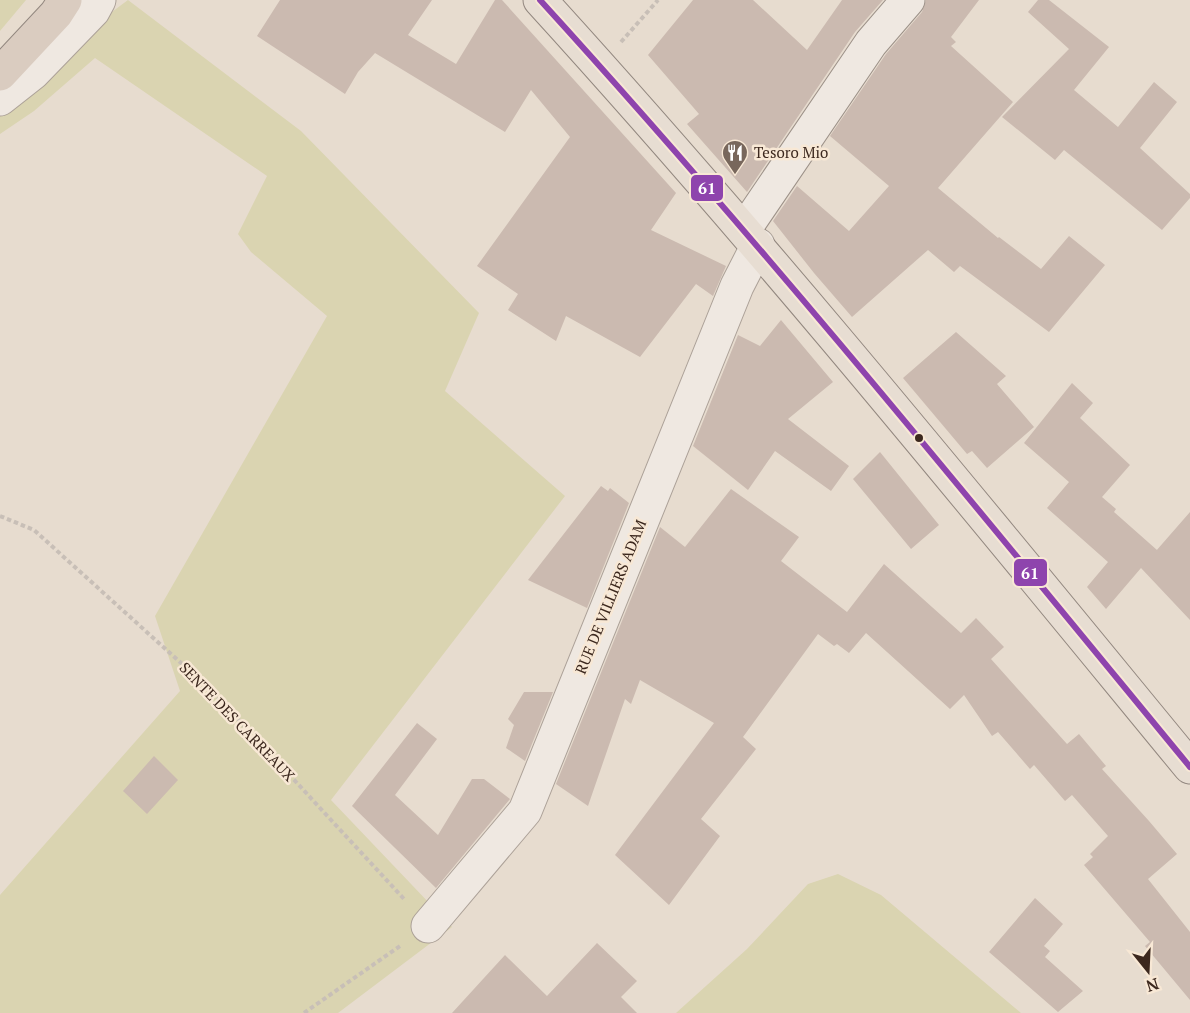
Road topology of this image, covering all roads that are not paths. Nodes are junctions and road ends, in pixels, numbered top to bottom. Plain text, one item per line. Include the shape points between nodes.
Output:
1 (65, 0) edge
2 (99, 0) edge
3 (540, 0) edge
4 (908, 0) edge
5 (0, 75) edge
6 (0, 99) edge
7 (751, 238) junction
8 (1190, 766) edge
9 (428, 926) road end

1 - 5 highway
2 - 6 street via 33,73
3 - 7 main road
4 - 7 street, RUE DE VILLIERS ADAM via 871,43
7 - 8 main road
7 - 9 street, RUE DE VILLIERS ADAM via 737,286 525,811

